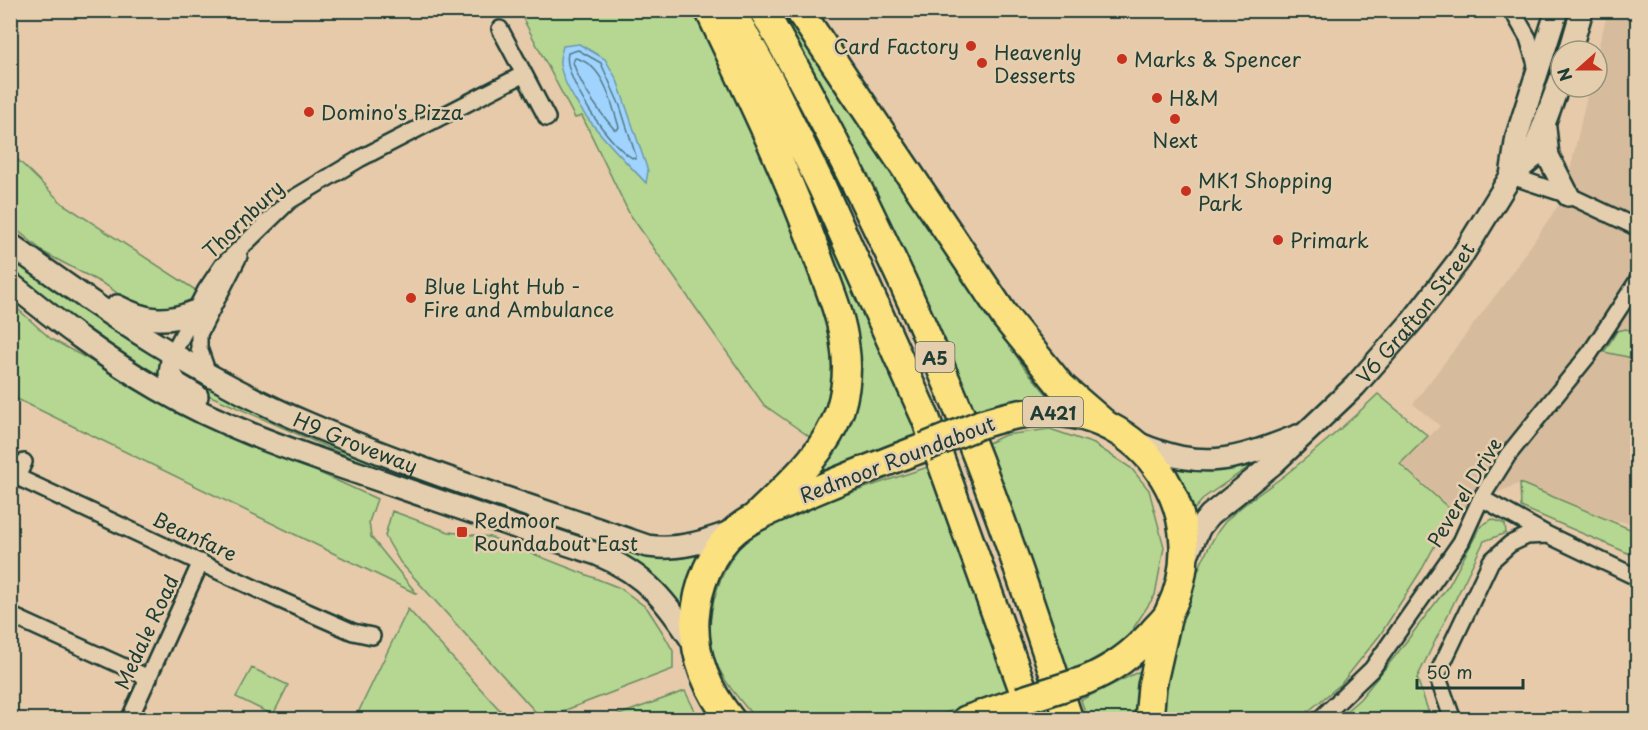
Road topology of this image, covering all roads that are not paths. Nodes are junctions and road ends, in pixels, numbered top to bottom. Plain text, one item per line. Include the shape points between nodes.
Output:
1 (709, 10) edge
2 (731, 10) edge
3 (763, 10) edge
4 (799, 10) edge
5 (1512, 10) edge
6 (1557, 10) edge
7 (1562, 10) edge
8 (1582, 10) edge
9 (500, 29) dead end
10 (1569, 39) edge
11 (1573, 39) edge
12 (1538, 71) junction
13 (524, 74) junction
14 (1554, 99) edge
15 (548, 118) dead end
16 (1545, 125) junction
17 (1511, 176) junction
18 (1568, 195) junction
19 (1638, 228) edge
20 (10, 244) edge
21 (243, 248) junction
22 (34, 262) junction
23 (1638, 280) edge
24 (10, 283) edge
25 (193, 312) junction
26 (172, 353) junction
27 (208, 374) junction
28 (1105, 424) junction
29 (248, 432) junction
30 (1303, 434) junction
31 (1133, 441) junction
32 (24, 462) dead end
33 (1482, 498) junction
34 (745, 524) junction
35 (1548, 535) junction
36 (201, 562) junction
37 (1183, 565) junction
38 (1638, 578) edge
39 (1168, 614) junction
40 (10, 615) edge
41 (372, 636) dead end
42 (696, 647) junction
43 (149, 678) junction
44 (1027, 710) edge
45 (726, 716) edge
46 (129, 720) edge
47 (966, 720) edge
48 (1069, 720) edge
49 (1149, 720) edge
50 (1319, 720) edge
51 (1453, 720) edge

1 - 34 highway via 804,219 838,312 845,347 846,381 831,432 806,465
2 - 44 highway, A5 via 822,187 926,419
3 - 48 highway, A5 via 851,171 956,404 1025,586
4 - 28 highway via 1006,318 1061,386
5 - 12 street via 1528,38
6 - 12 street, V6 Grafton Street
7 - 10 street
8 - 11 street
9 - 13 street
12 - 17 street, V6 Grafton Street via 1517,136
13 - 15 street
13 - 21 street, Thornbury via 302,192
14 - 16 street, V6 Grafton Street
16 - 17 street, V6 Grafton Street via 1531,159
16 - 18 street via 1548,156
17 - 18 street
17 - 30 street, V6 Grafton Street via 1460,259 1413,320 1355,386
18 - 19 street
20 - 22 street, H9 Groveway
21 - 25 street, Thornbury via 222,266
21 - 27 street via 199,334 199,348
22 - 25 street via 106,302 151,320 171,320
22 - 26 street, H9 Groveway
23 - 33 street, Peverel Drive via 1590,353 1512,450
24 - 29 street, H9 Groveway via 62,325 159,390
25 - 26 street, Thornbury
26 - 27 street, H9 Groveway
26 - 29 street via 170,374 177,384 231,415
27 - 34 street, H9 Groveway via 309,424 647,546 690,545
28 - 31 highway, Redmoor Roundabout / A421
28 - 34 highway, Redmoor Roundabout / A421, bridge via 1048,411 1007,416 803,495
29 - 42 street, H9 Groveway via 315,460 597,554 625,567 656,591
30 - 31 street, V6 Grafton Street via 1225,460 1181,458
30 - 37 street, V6 Grafton Street via 1210,515 1200,527
31 - 37 highway, Redmoor Roundabout / A421 via 1153,460 1173,493 1183,528
32 - 36 street, Beanfare via 15,482
33 - 35 street
33 - 50 street, Peverel Drive via 1461,542 1372,669
34 - 42 highway, Redmoor Roundabout / A421 via 715,554 701,586 695,616
35 - 38 street
35 - 51 street via 1527,536 1510,544 1491,561 1437,675
36 - 41 street, Beanfare via 352,632
36 - 43 street, Medale Road
37 - 39 highway, Redmoor Roundabout / A421
39 - 44 highway, Redmoor Roundabout / A421, bridge via 1119,664
39 - 49 highway via 1152,686
40 - 43 street
42 - 45 highway, Redmoor Roundabout / A421 via 704,676
43 - 46 street, Medale Road
44 - 47 highway, Redmoor Roundabout / A421

